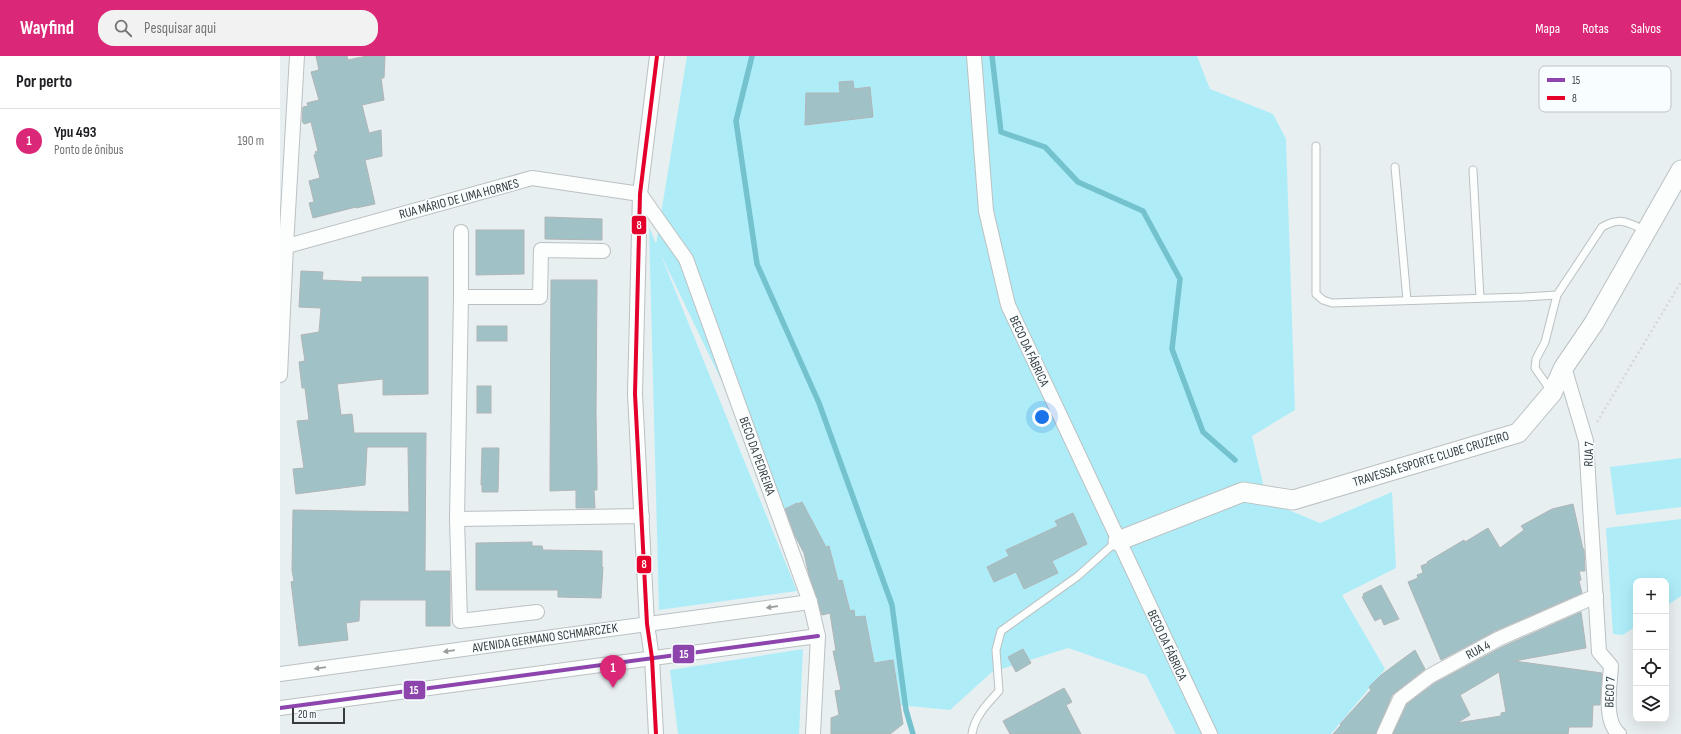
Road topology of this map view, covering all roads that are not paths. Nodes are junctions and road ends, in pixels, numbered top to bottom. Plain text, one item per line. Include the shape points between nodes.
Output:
1 (297, 56) edge
2 (657, 56) edge
3 (974, 56) edge
4 (1316, 146) dead end
5 (1395, 167) dead end
6 (1473, 170) dead end
7 (1681, 170) edge
8 (640, 194) junction
9 (1647, 231) junction
10 (461, 232) dead end
11 (283, 247) edge
12 (604, 251) dead end
13 (1557, 295) junction
14 (461, 297) junction
15 (1480, 298) junction
16 (1407, 300) junction
17 (1564, 367) junction
18 (280, 375) edge
19 (1552, 393) junction
20 (642, 516) junction
21 (457, 519) junction
22 (1118, 540) junction
23 (1596, 596) junction
24 (810, 602) junction
25 (537, 612) dead end
26 (647, 624) junction
27 (818, 636) junction
28 (1599, 652) joint
29 (652, 658) junction
30 (280, 674) edge
31 (280, 708) edge
32 (656, 734) edge
33 (812, 734) edge
34 (972, 734) edge
35 (1210, 734) edge
36 (1384, 734) edge
37 (1620, 734) edge

1 - 11 street
2 - 8 street
3 - 22 street, BECO DA FÁBRICA via 986,211 1008,305
4 - 16 lane via 1316,294 1323,300 1332,302
5 - 16 lane
6 - 15 lane
7 - 9 street, TRAVESSA ESPORTE CLUBE CRUZEIRO
8 - 11 street, RUA MÁRIO DE LIMA HORNES via 532,178
8 - 20 street via 635,394
8 - 24 street, BECO DA PEDREIRA via 686,259
9 - 13 lane via 1625,222 1614,221 1602,227
9 - 17 street, TRAVESSA ESPORTE CLUBE CRUZEIRO via 1594,323
10 - 14 street
11 - 18 street
12 - 14 street via 541,250 540,297
13 - 15 lane
13 - 19 lane via 1545,342 1536,359 1535,368
14 - 21 street
15 - 16 lane
17 - 19 street, TRAVESSA ESPORTE CLUBE CRUZEIRO
17 - 23 street, RUA 7 via 1586,441
19 - 22 street, TRAVESSA ESPORTE CLUBE CRUZEIRO via 1518,433 1294,500 1244,492
20 - 21 street
20 - 26 street
21 - 25 street via 460,622
22 - 34 lane via 1078,576 1001,631 996,650 999,691 986,704 973,726
22 - 35 street, BECO DA FÁBRICA
23 - 28 street, RUA 7
23 - 36 street, RUA 4 via 1498,639 1430,676 1400,699
24 -> 26 street, AVENIDA GERMANO SCHMARCZEK
24 - 27 street, BECO DA PEDREIRA
26 - 29 street
26 -> 30 street, AVENIDA GERMANO SCHMARCZEK
27 - 29 street
27 - 33 street, BECO DA PEDREIRA
28 - 37 street, BECO 7 via 1611,666 1609,717
29 - 31 street
29 - 32 street

